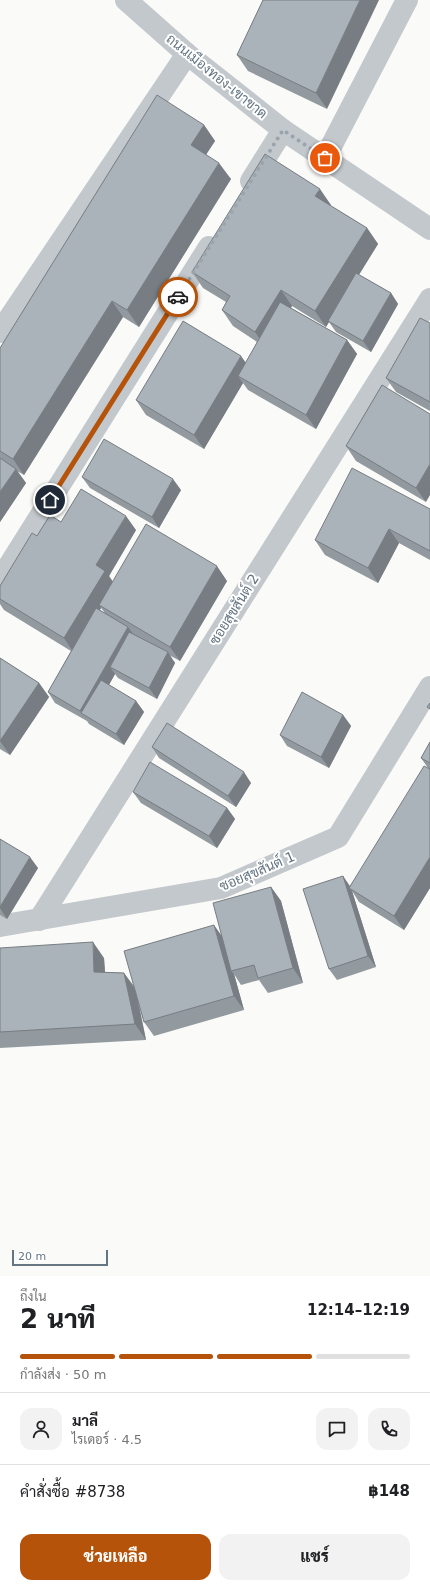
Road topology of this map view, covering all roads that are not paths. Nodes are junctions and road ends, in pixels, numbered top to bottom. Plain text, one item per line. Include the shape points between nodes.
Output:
1 (126, 0) edge
2 (407, 0) edge
3 (188, 54) junction
4 (283, 130) junction
5 (325, 158) junction
6 (241, 197) edge
7 (430, 229) edge
8 (220, 230) edge
9 (430, 299) edge
10 (0, 332) edge
11 (0, 580) edge
12 (430, 686) edge
13 (39, 920) junction
14 (0, 926) edge

1 - 3 street, ถนนเมืองทอง-เขาขาด
2 - 5 street
3 - 4 street, ถนนเมืองทอง-เขาขาด
3 - 10 street
4 - 5 street, ถนนเมืองทอง-เขาขาด
4 - 6 street
5 - 7 street, ถนนเมืองทอง-เขาขาด
8 - 11 street
9 - 13 street, ซอยสุขสันต์ 2
12 - 13 street, ซอยสุขสันต์ 1 via 338,837 221,888
13 - 14 street, ซอยสุขสันต์ 1

